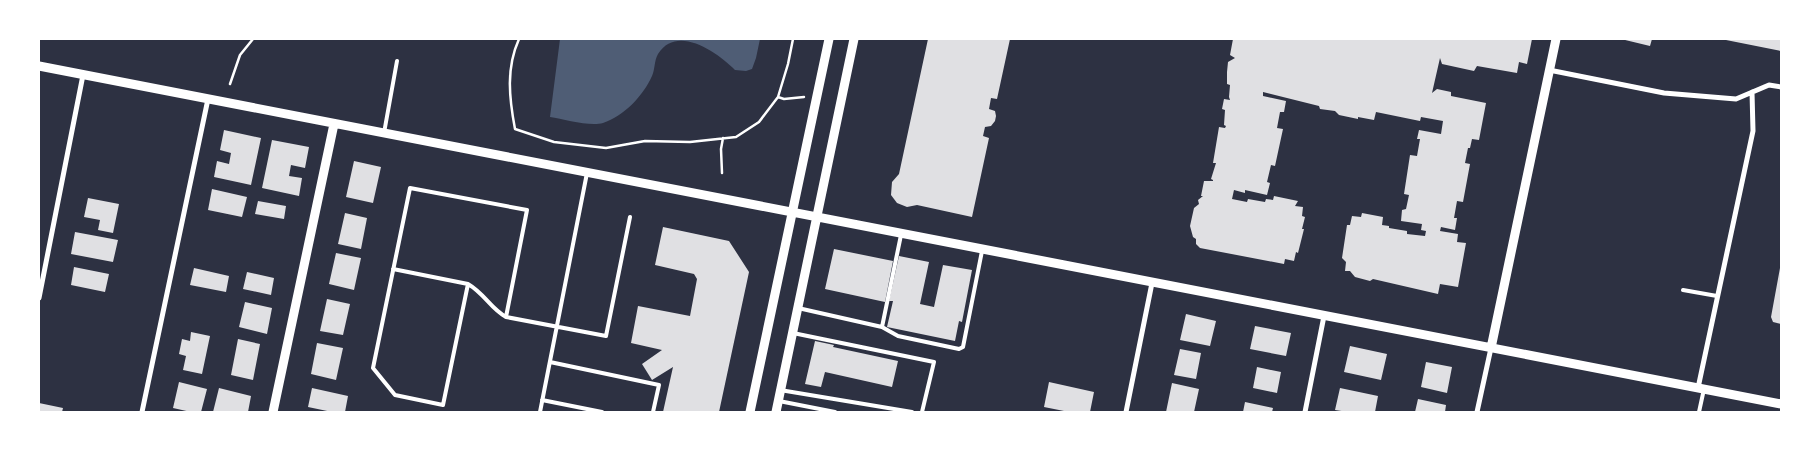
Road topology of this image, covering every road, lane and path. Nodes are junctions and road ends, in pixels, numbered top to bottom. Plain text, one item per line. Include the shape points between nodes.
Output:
1 (254, 39) edge
2 (519, 39) edge
3 (793, 39) edge
4 (828, 39) edge
5 (854, 39) edge
6 (1556, 39) edge
7 (398, 61) dead end
8 (39, 66) edge
9 (1550, 70) junction
10 (83, 75) junction
11 (230, 84) dead end
12 (1781, 88) edge
13 (1752, 92) junction
14 (778, 97) junction
15 (806, 97) dead end
16 (208, 99) junction
17 (334, 124) junction
18 (384, 134) junction
19 (723, 138) junction
20 (722, 172) dead end
21 (587, 173) junction
22 (792, 213) junction
23 (630, 217) dead end
24 (816, 218) junction
25 (901, 234) junction
26 (982, 250) junction
27 (393, 269) junction
28 (1152, 283) junction
29 (468, 284) junction
30 (1683, 290) dead end
31 (1717, 296) junction
32 (39, 298) edge
33 (798, 308) junction
34 (1324, 316) junction
35 (506, 317) junction
36 (882, 326) junction
37 (557, 327) junction
38 (792, 333) junction
39 (1491, 348) junction
40 (550, 362) junction
41 (1701, 389) junction
42 (780, 390) junction
43 (542, 400) junction
44 (778, 401) junction
45 (1781, 404) edge
46 (142, 412) edge
47 (273, 412) edge
48 (540, 412) edge
49 (602, 412) edge
50 (653, 412) edge
51 (750, 412) edge
52 (776, 412) edge
53 (835, 412) edge
54 (912, 412) edge
55 (922, 412) edge
56 (1126, 412) edge
57 (1304, 412) edge
58 (1477, 412) edge
59 (1699, 412) edge

1 - 11 path via 240,54
2 - 19 path via 512,54 509,96 515,128 554,142 606,148 646,141 690,142
3 - 14 path
4 - 22 street
5 - 24 street
6 - 9 street
7 - 18 lane
8 - 10 street
9 - 13 street via 1664,93 1736,99
9 - 39 street
10 - 16 street
10 - 32 street
12 - 13 street via 1769,85
13 - 31 street via 1753,131
14 - 15 path
14 - 19 path via 759,122 736,137
16 - 17 street
16 - 46 street
17 - 18 street
17 - 47 street
18 - 21 street
19 - 20 path
21 - 22 street
21 - 37 lane
22 - 24 street
22 - 51 street
23 - 37 lane via 606,336
24 - 25 street
24 - 33 street
25 - 26 street
25 - 36 lane
26 - 28 street
26 - 36 lane via 963,347 959,349 898,336
27 - 29 lane
27 - 29 lane via 373,368 395,395 443,405
27 - 35 lane via 410,188 527,210
28 - 34 street
28 - 56 street
29 - 35 lane via 479,290 497,312
30 - 31 lane
31 - 41 street
33 - 36 lane
33 - 38 street
34 - 39 street
34 - 57 street
35 - 37 lane
37 - 40 lane
38 - 42 street
38 - 55 lane via 934,362
39 - 41 street
39 - 58 street
40 - 43 lane
40 - 50 lane via 659,385
41 - 45 street
41 - 59 lane
42 - 44 street
42 - 54 lane
43 - 48 lane
43 - 49 lane
44 - 52 street
44 - 53 lane

